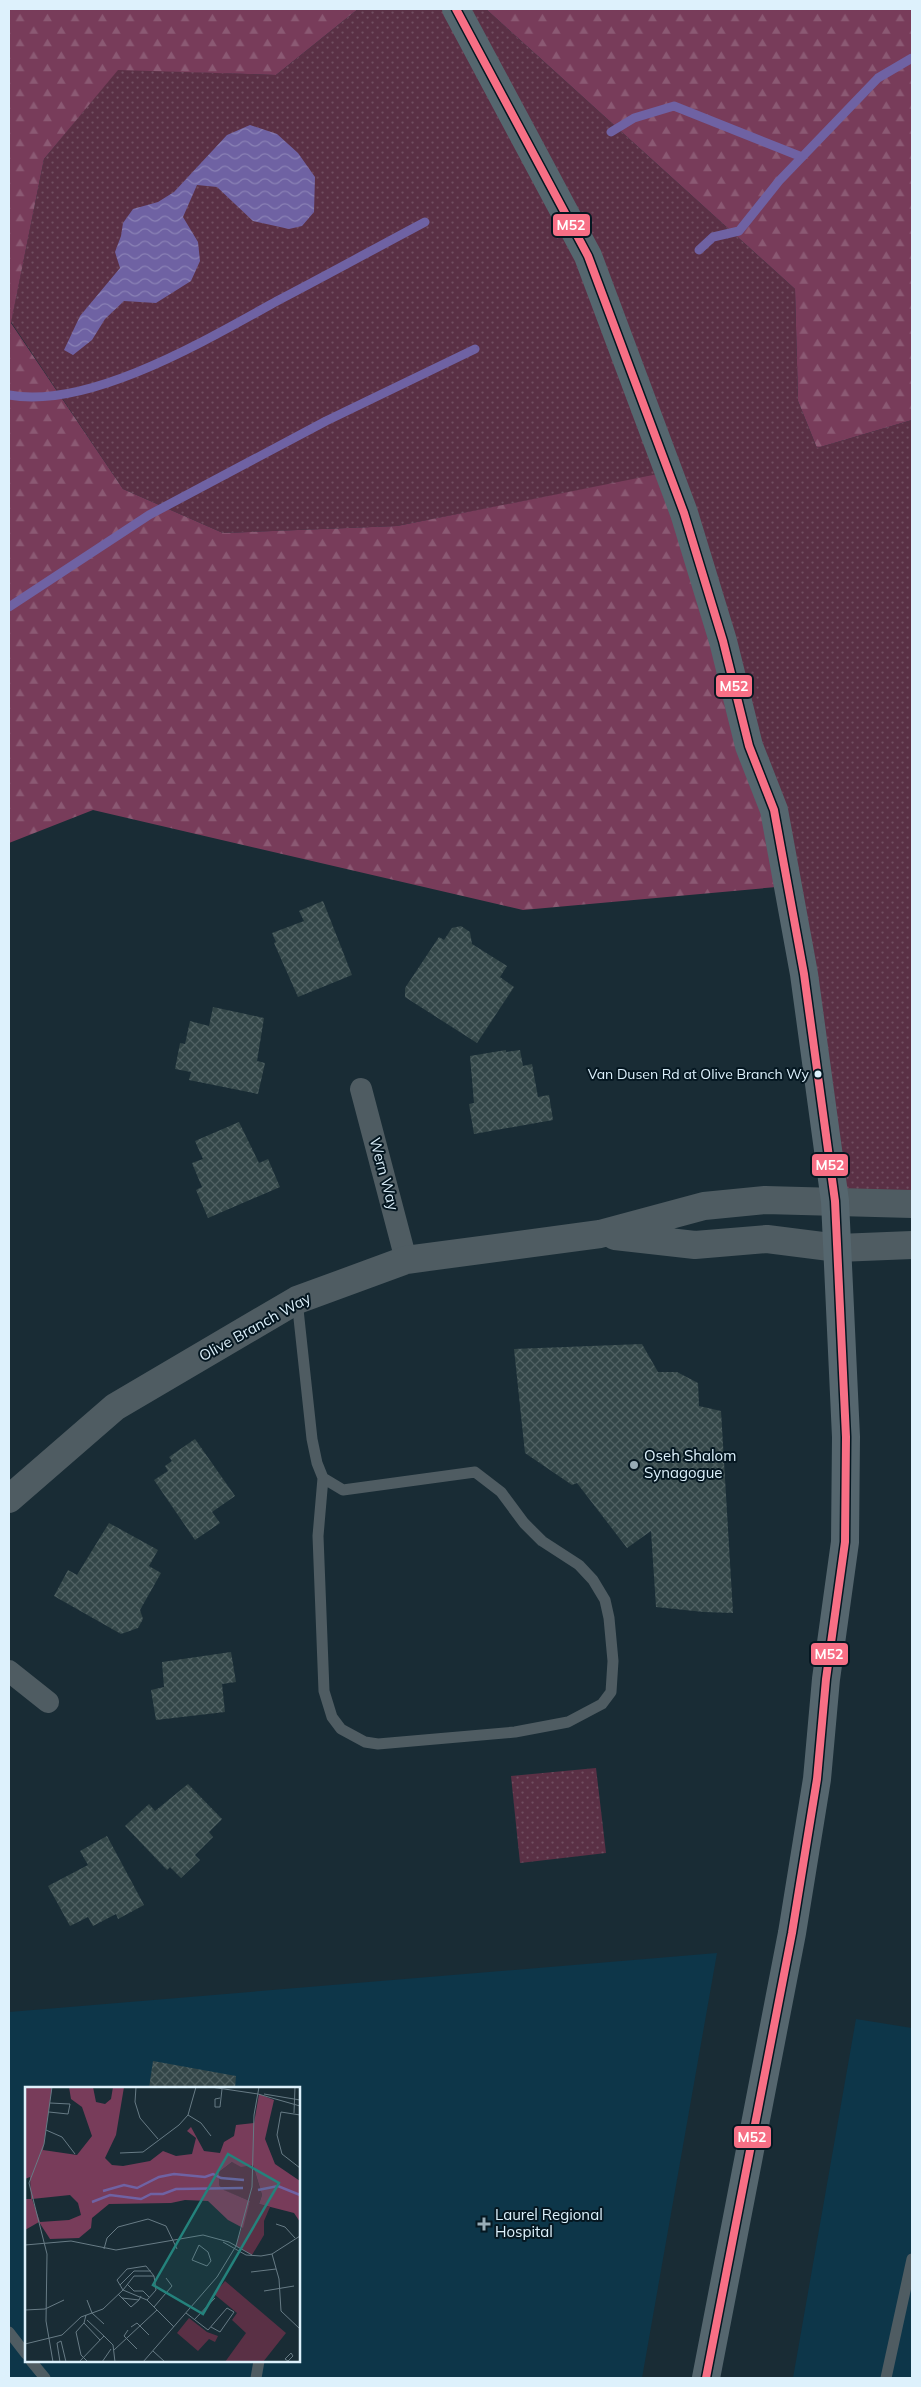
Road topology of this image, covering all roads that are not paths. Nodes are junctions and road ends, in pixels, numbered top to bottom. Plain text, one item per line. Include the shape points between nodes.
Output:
1 (456, 9) edge
2 (361, 1089) dead end
3 (835, 1201) junction
4 (912, 1204) edge
5 (600, 1234) junction
6 (912, 1246) edge
7 (838, 1248) junction
8 (406, 1260) junction
9 (297, 1300) junction
10 (324, 1478) junction
11 (9, 1499) edge
12 (9, 1671) edge
13 (48, 1702) dead end
14 (912, 2259) edge
15 (9, 2332) edge
16 (25, 2353) edge
17 (32, 2362) edge
18 (259, 2362) edge
19 (45, 2378) edge
20 (256, 2378) edge
21 (706, 2378) edge
22 (886, 2378) edge

1 - 3 main road via 588,256 684,513 723,641 749,746 774,810 804,974
2 - 8 street, Wern Way
3 - 4 street, Olive Branch Way
3 - 5 street, Olive Branch Way via 766,1200 704,1206
3 - 7 main road
5 - 7 street, Olive Branch Way via 695,1245 767,1239
5 - 8 street, Olive Branch Way
6 - 7 street, Olive Branch Way
7 - 21 main road via 846,1437 845,1542 826,1679 817,1779 794,1923
8 - 9 street, Olive Branch Way
9 - 10 lane via 312,1439 317,1464
9 - 11 street, Olive Branch Way via 115,1407
10 - 10 lane via 343,1490 475,1472 501,1492 542,1541 579,1565 594,1580 604,1600 610,1618 612,1661 611,1692 602,1704 568,1722 505,1733 378,1744 365,1742 341,1729 332,1717 324,1691 318,1536
12 - 13 street
14 - 22 lane
15 - 16 lane
17 - 19 lane
18 - 20 lane

